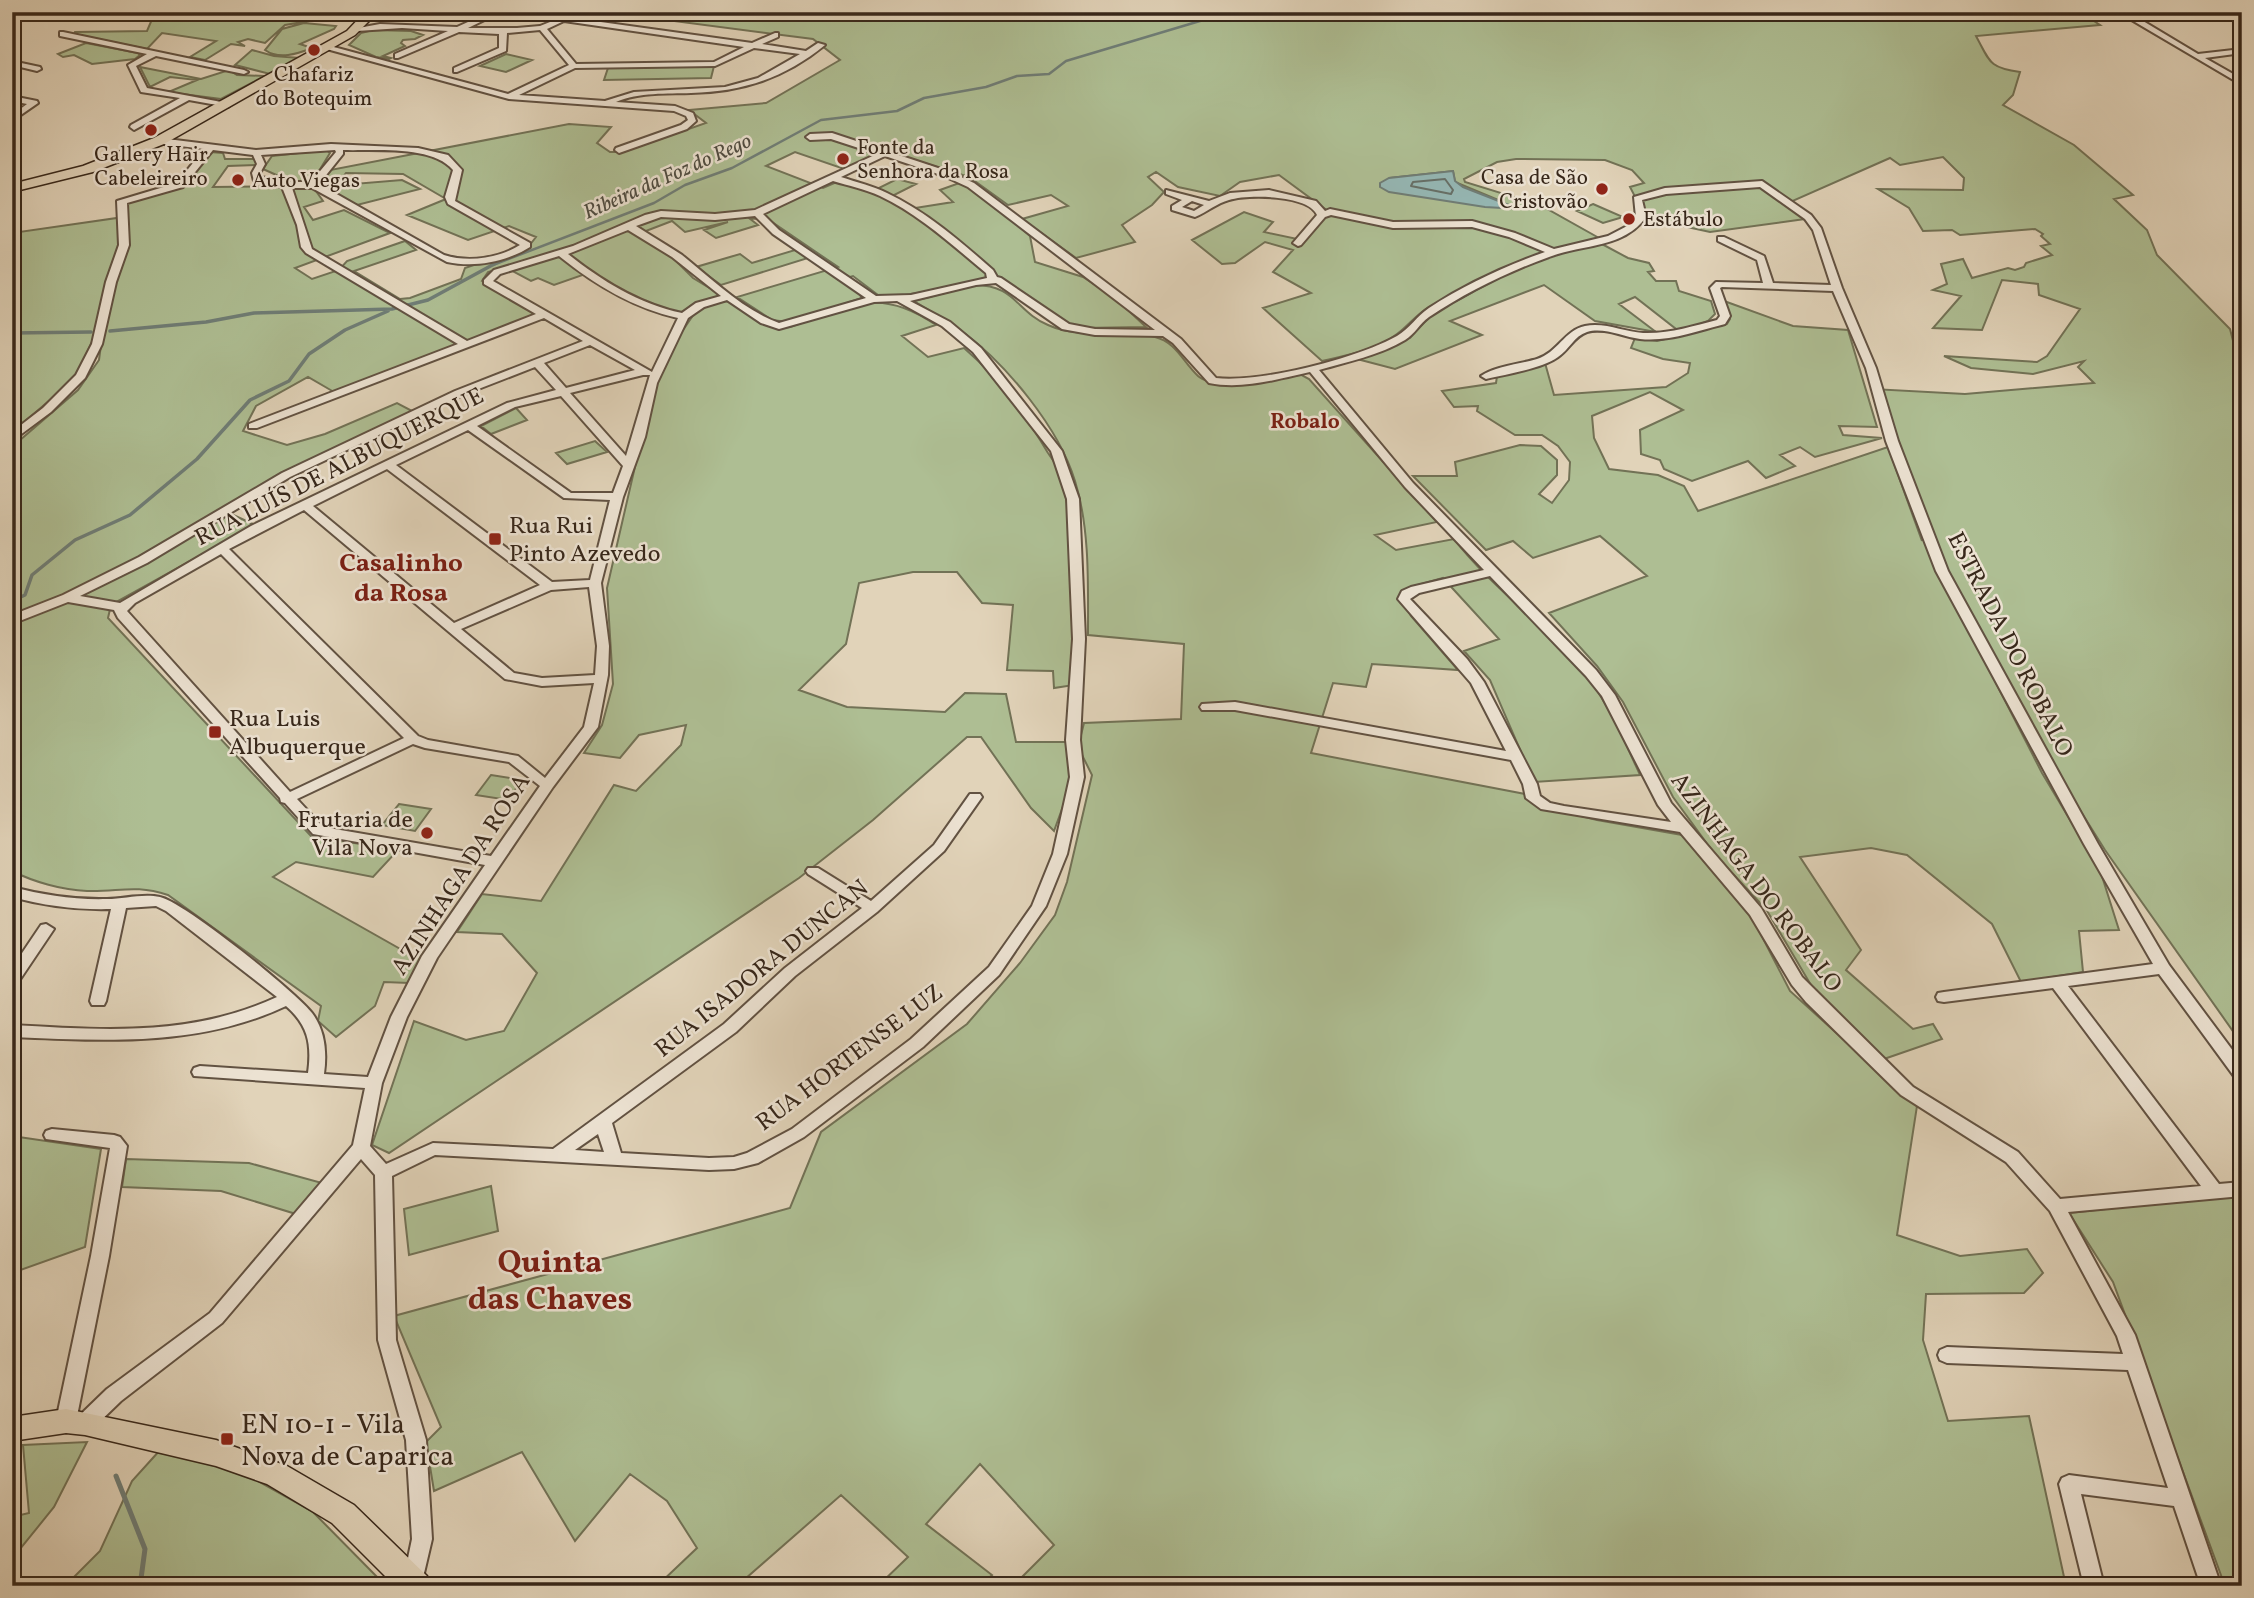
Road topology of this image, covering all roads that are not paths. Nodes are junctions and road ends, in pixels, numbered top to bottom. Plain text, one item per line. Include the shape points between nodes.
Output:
1 (372, 12) edge
2 (497, 12) edge
3 (579, 12) edge
4 (2122, 12) edge
5 (563, 19) junction
6 (666, 22) dead end
7 (542, 27) junction
8 (357, 29) junction
9 (458, 29) junction
10 (503, 31) junction
11 (652, 31) junction
12 (63, 34) dead end
13 (775, 35) dead end
14 (821, 45) dead end
15 (754, 46) junction
16 (327, 48) junction
17 (2242, 51) edge
18 (155, 53) junction
19 (806, 53) junction
20 (398, 56) dead end
21 (2199, 56) junction
22 (12, 63) edge
23 (575, 66) junction
24 (37, 69) dead end
25 (457, 71) dead end
26 (244, 72) dead end
27 (2242, 83) edge
28 (509, 97) junction
29 (12, 98) edge
30 (187, 99) junction
31 (228, 104) junction
32 (606, 104) junction
33 (12, 119) edge
34 (134, 127) dead end
35 (810, 137) dead end
36 (159, 141) junction
37 (210, 148) junction
38 (338, 148) junction
39 (620, 150) dead end
40 (256, 153) junction
41 (885, 153) junction
42 (834, 178) junction
43 (286, 185) junction
44 (314, 185) junction
45 (12, 188) edge
46 (1169, 192) dead end
47 (1194, 199) dead end
48 (1212, 204) junction
49 (757, 213) junction
50 (1322, 215) junction
51 (629, 226) junction
52 (1721, 239) dead end
53 (1298, 243) dead end
54 (1553, 252) junction
55 (561, 253) junction
56 (993, 280) junction
57 (1769, 285) junction
58 (1838, 288) junction
59 (729, 297) junction
60 (874, 299) junction
61 (896, 299) junction
62 (546, 314) junction
63 (684, 316) junction
64 (1165, 333) junction
65 (591, 341) junction
66 (465, 344) junction
67 (537, 362) junction
68 (1312, 368) junction
69 (649, 374) junction
70 (1486, 376) dead end
71 (563, 392) junction
72 (253, 426) dead end
73 (470, 426) junction
74 (12, 438) edge
75 (627, 464) junction
76 (389, 465) junction
77 (617, 497) junction
78 (304, 505) junction
79 (222, 548) junction
80 (1494, 571) junction
81 (595, 583) junction
82 (550, 586) junction
83 (67, 598) junction
84 (121, 607) junction
85 (12, 620) edge
86 (452, 628) junction
87 (601, 679) junction
88 (1207, 707) dead end
89 (413, 739) junction
90 (1513, 756) junction
91 (548, 784) junction
92 (975, 797) dead end
93 (286, 799) junction
94 (1684, 828) junction
95 (496, 862) junction
96 (813, 871) dead end
97 (15, 896) edge
98 (120, 904) junction
99 (872, 908) junction
100 (46, 929) dead end
101 (2163, 968) junction
102 (12, 980) edge
103 (2057, 982) junction
104 (1944, 997) dead end
105 (289, 998) junction
106 (98, 1001) dead end
107 (12, 1031) edge
108 (200, 1072) dead end
109 (2242, 1075) edge
110 (314, 1080) junction
111 (374, 1083) junction
112 (603, 1122) junction
113 (52, 1135) dead end
114 (361, 1147) junction
115 (557, 1155) junction
116 (614, 1158) junction
117 (383, 1173) junction
118 (2242, 1189) edge
119 (2214, 1191) junction
120 (2056, 1206) junction
121 (1947, 1355) dead end
122 (2135, 1362) junction
123 (76, 1422) junction
124 (12, 1429) edge
125 (2181, 1498) junction
126 (414, 1584) edge
127 (2094, 1586) edge
128 (2211, 1586) edge

1 - 8 main road
2 - 9 street
3 - 5 street
4 - 21 street
5 - 7 street
5 - 11 street
6 - 11 street
7 - 10 street
7 - 23 street
8 - 9 street
8 - 16 main road
9 - 10 street
9 - 20 street
10 - 25 street via 503,49
11 - 15 street
12 - 18 street
13 - 15 street
14 - 19 street
15 - 19 street
15 - 23 street via 715,64
16 - 28 street
16 - 31 main road
17 - 21 street
18 - 26 street
18 - 30 street via 132,65 142,88
19 - 32 street via 743,87 627,95
21 - 27 street
22 - 24 street
23 - 28 street
28 - 32 street
29 - 33 street via 34,103
30 - 31 street
30 - 34 street
31 - 36 main road
32 - 39 street via 675,109 690,115 692,121
35 - 41 street via 832,136
36 - 37 street
36 - 45 main road via 89,169
37 - 40 street
37 - 74 street via 180,184 122,201 124,245 97,344 81,376
38 - 40 street
38 - 44 street via 340,152
38 - 44 street via 444,156 458,170 451,202 527,245 499,256 446,259
40 - 43 street via 261,160 257,178
41 - 42 street
41 - 64 street via 971,184
42 - 49 street
42 - 56 street via 881,193 924,216 990,272
43 - 44 street
43 - 66 street via 309,251
46 - 48 street via 1189,199 1175,208 1195,214
47 - 48 street
48 - 50 street via 1230,196 1269,193 1313,203
49 - 51 street via 715,217 661,214
49 - 60 street via 776,232
50 - 53 street
50 - 54 street via 1337,213 1393,225 1472,225
51 - 55 street
51 - 59 street
52 - 57 street via 1761,258
54 - 58 street, ESTRADA DO ROBALO via 1629,231 1641,217 1637,199 1643,196 1762,184 1814,224
54 - 68 street via 1460,295 1419,319 1404,336
55 - 62 street via 497,272 487,280
55 - 63 street via 620,292
56 - 61 street
56 - 64 street via 1066,327
57 - 58 street
57 - 70 street via 1715,285 1725,316 1721,321 1652,337 1585,329 1544,360
58 - 101 street, ESTRADA DO ROBALO via 1942,571
59 - 60 street via 779,326
59 - 63 street via 700,305
60 - 61 street
61 - 116 street, RUA HORTENSE LUZ via 946,324 977,350 1056,451 1073,499 1079,639 1073,740 1077,778 1060,854 1039,906 994,971 917,1042 797,1133 734,1163
62 - 65 street
62 - 66 street
63 - 69 street, AZINHAGA DA ROSA
64 - 68 street via 1219,383
65 - 67 street
65 - 69 street
66 - 72 street
67 - 71 street
67 - 83 street via 286,475 143,560
68 - 80 street, AZINHAGA DO ROBALO via 1409,485
69 - 71 street, RUA LUÍS DE ALBUQUERQUE
69 - 75 street, AZINHAGA DA ROSA via 639,437
71 - 73 street, RUA LUÍS DE ALBUQUERQUE via 511,405
71 - 75 street
73 - 76 street, RUA LUÍS DE ALBUQUERQUE
73 - 77 street via 569,496
75 - 77 street, AZINHAGA DA ROSA
76 - 78 street, RUA LUÍS DE ALBUQUERQUE
76 - 82 street
77 - 81 street, AZINHAGA DA ROSA
78 - 79 street, RUA LUÍS DE ALBUQUERQUE
78 - 86 street
79 - 84 street, RUA LUÍS DE ALBUQUERQUE
79 - 89 street
80 - 90 street via 1415,590 1404,599 1477,682
80 - 94 street, AZINHAGA DO ROBALO via 1608,695 1665,805
81 - 82 street
81 - 87 street, AZINHAGA DA ROSA via 603,646
82 - 86 street
83 - 84 street
83 - 85 street
84 - 93 street via 122,615
86 - 87 street via 510,676 542,682
87 - 91 street, AZINHAGA DA ROSA via 591,727
88 - 90 street via 1256,709
89 - 91 street via 513,759
89 - 93 street
90 - 94 street via 1538,803
91 - 95 street, AZINHAGA DA ROSA
92 - 99 street, RUA ISADORA DUNCAN via 939,848
93 - 95 street via 318,831
94 - 120 street, AZINHAGA DO ROBALO via 1756,912 1812,998 1907,1091 2012,1157
95 - 111 street, AZINHAGA DA ROSA via 430,956 399,1017
96 - 99 street
97 - 98 street
98 - 105 street via 149,900 173,907
98 - 106 street
99 - 112 street, RUA ISADORA DUNCAN via 790,972 730,1028
100 - 102 street
101 - 103 street
101 - 109 street, ESTRADA DO ROBALO
103 - 104 street
103 - 119 street
105 - 107 street via 254,1016 173,1032 139,1036
105 - 110 street via 307,1017 314,1036 318,1062
108 - 110 street
110 - 111 street
111 - 114 street, AZINHAGA DA ROSA
112 - 115 street, RUA ISADORA DUNCAN
112 - 116 street
113 - 123 street via 114,1141 119,1146 86,1332
114 - 117 street
114 - 123 street, AZINHAGA DA ROSA via 216,1318
115 - 116 street, RUA HORTENSE LUZ
115 - 117 street, RUA HORTENSE LUZ via 433,1149
117 - 126 street via 387,1340 415,1440 422,1539
118 - 119 street
119 - 120 street
120 - 122 street, AZINHAGA DO ROBALO via 2126,1335
121 - 122 street
122 - 125 street, AZINHAGA DO ROBALO
123 - 124 main road
123 - 126 main road via 216,1453 277,1475 343,1514
125 - 127 street via 2069,1483
125 - 128 street, AZINHAGA DO ROBALO

